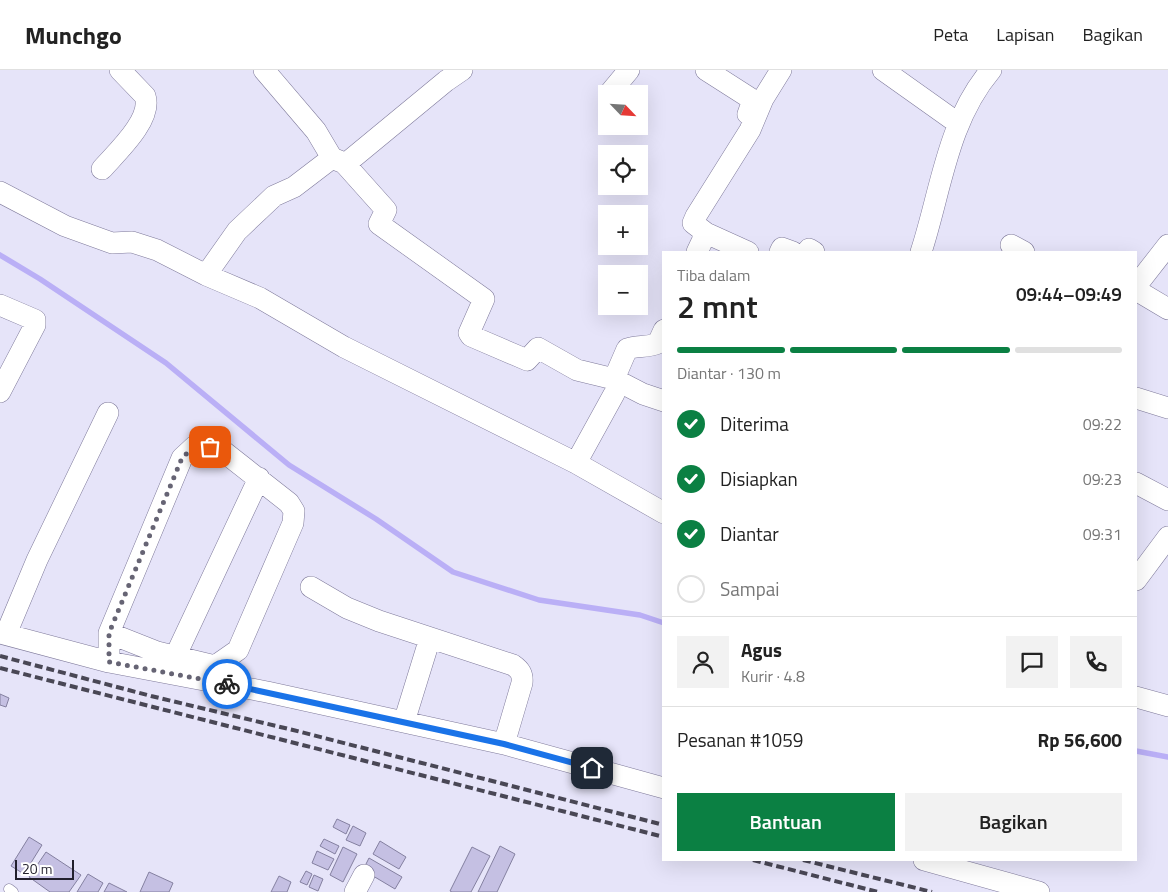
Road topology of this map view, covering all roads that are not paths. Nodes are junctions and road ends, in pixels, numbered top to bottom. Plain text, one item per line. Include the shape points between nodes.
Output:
1 (120, 70) edge
2 (264, 70) edge
3 (462, 70) edge
4 (629, 70) edge
5 (706, 70) edge
6 (781, 70) edge
7 (883, 70) edge
8 (991, 70) edge
9 (616, 85) edge
10 (755, 120) junction
11 (959, 124) junction
12 (338, 161) junction
13 (102, 169) dead end
14 (0, 192) edge
15 (701, 243) edge
16 (1168, 245) edge
17 (743, 251) edge
18 (921, 251) edge
19 (206, 275) junction
20 (1137, 285) edge
21 (1137, 291) edge
22 (0, 305) edge
23 (1168, 310) edge
24 (662, 334) edge
25 (614, 386) junction
26 (0, 392) edge
27 (1137, 398) edge
28 (662, 400) edge
29 (1168, 408) edge
30 (108, 413) dead end
31 (576, 463) junction
32 (259, 478) junction
33 (1137, 484) edge
34 (1168, 500) edge
35 (661, 507) edge
36 (1168, 538) edge
37 (1137, 579) edge
38 (311, 587) dead end
39 (109, 633) junction
40 (3, 634) edge
41 (430, 638) junction
42 (175, 657) junction
43 (109, 662) junction
44 (1137, 697) edge
45 (1168, 706) edge
46 (404, 722) junction
47 (504, 744) junction
48 (662, 787) edge
49 (928, 861) edge
50 (1039, 892) edge

1 - 13 street via 147,101 143,119
2 - 12 street
3 - 12 street via 349,161
4 - 9 street
5 - 10 street via 753,100 748,114
6 - 10 street
7 - 11 street
8 - 11 street
10 - 15 street via 696,216 693,223
11 - 18 street via 945,160
12 - 19 street via 274,196 237,231
12 - 25 street via 386,210 379,224 484,299 469,332 471,336 526,360 538,348
14 - 19 street via 65,226 112,243 132,242 157,250
15 - 17 street
16 - 20 street
19 - 31 street via 260,298 344,347
21 - 23 street
22 - 26 street via 35,320 35,325
24 - 25 street via 658,343 651,347 634,346 627,350
25 - 28 street
25 - 31 street
27 - 29 street
30 - 40 street
31 - 35 street
32 - 39 street via 219,448 195,446 182,458
32 - 42 street
32 - 42 street via 288,503 294,512 293,523 238,650 215,666
33 - 34 street
36 - 37 street
38 - 41 street via 347,608
39 - 42 street
39 - 43 street
40 - 43 street
41 - 46 street
41 - 47 street via 519,669 522,683
43 - 46 street
44 - 45 street
46 - 47 street
47 - 48 street
49 - 50 street

